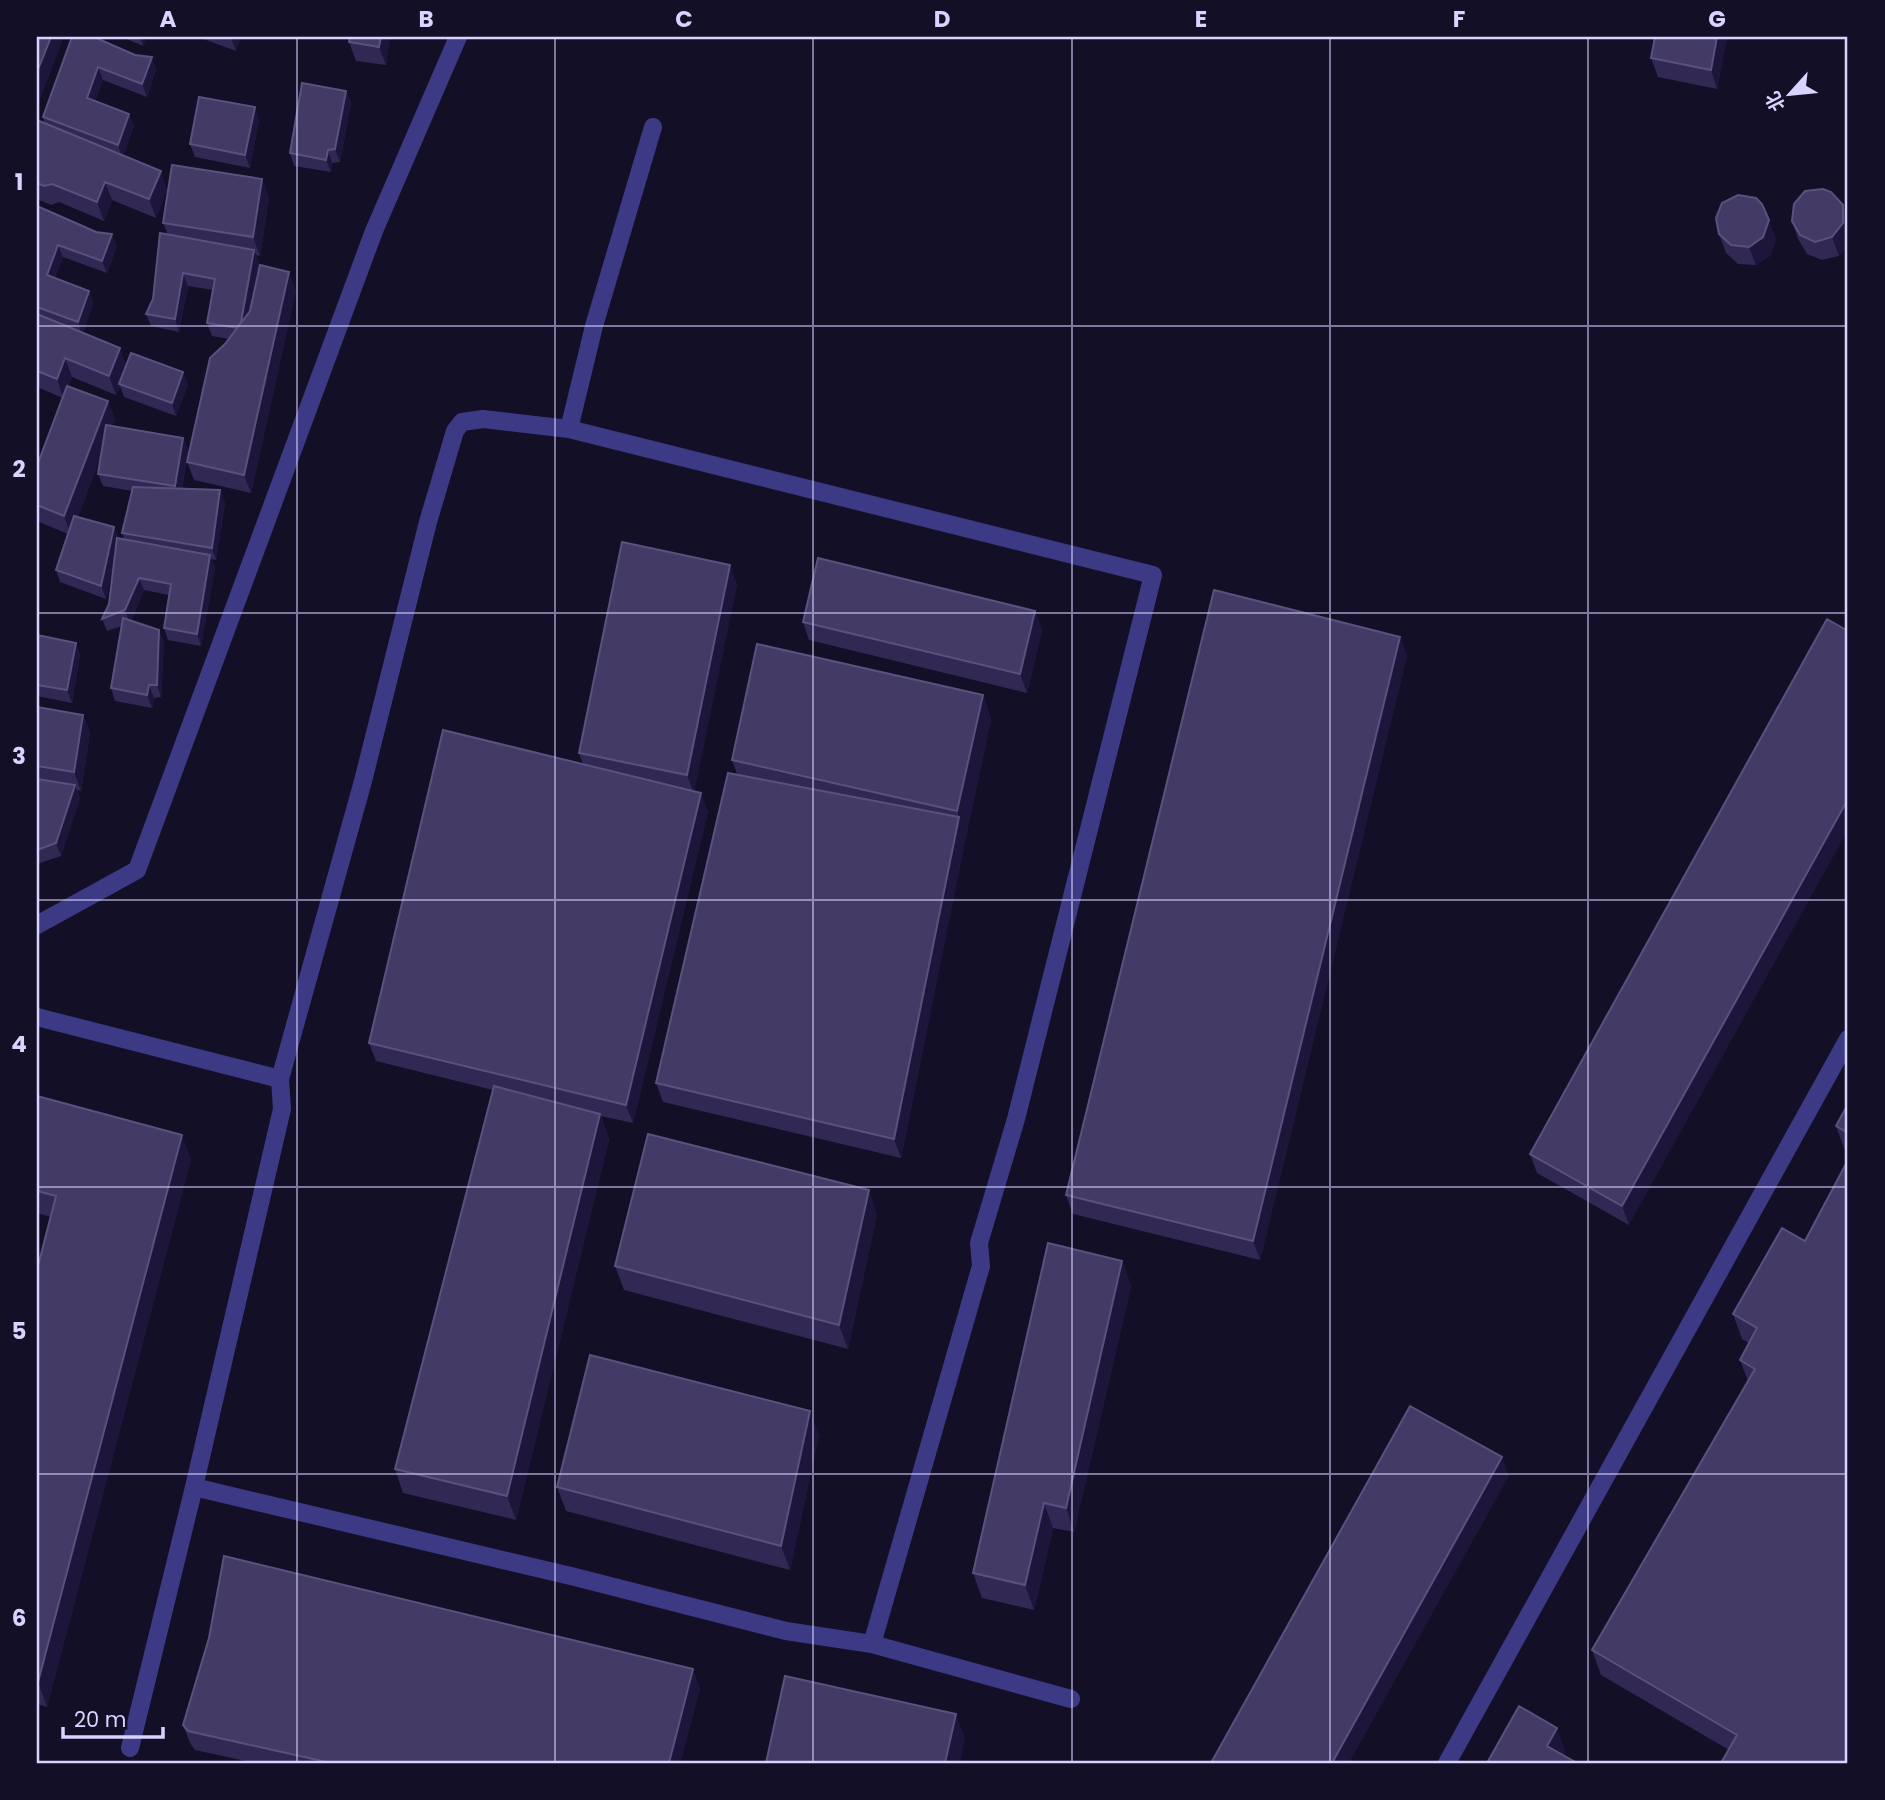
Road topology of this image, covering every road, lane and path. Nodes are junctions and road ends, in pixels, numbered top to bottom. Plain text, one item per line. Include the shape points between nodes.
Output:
1 (458, 37) edge
2 (653, 127) dead end
3 (569, 429) junction
4 (37, 925) edge
5 (37, 1017) edge
6 (1848, 1039) edge
7 (280, 1079) junction
8 (194, 1487) junction
9 (872, 1644) junction
10 (1071, 1699) dead end
11 (130, 1748) dead end
12 (1447, 1763) edge

1 - 4 lane via 374,231 137,870
2 - 3 lane
3 - 7 lane via 483,419 462,422 455,431
3 - 9 lane via 1153,576 1016,1119 979,1243 981,1266
5 - 7 lane
6 - 12 lane
7 - 8 lane via 282,1109
8 - 9 lane via 786,1631
8 - 11 lane
9 - 10 lane

